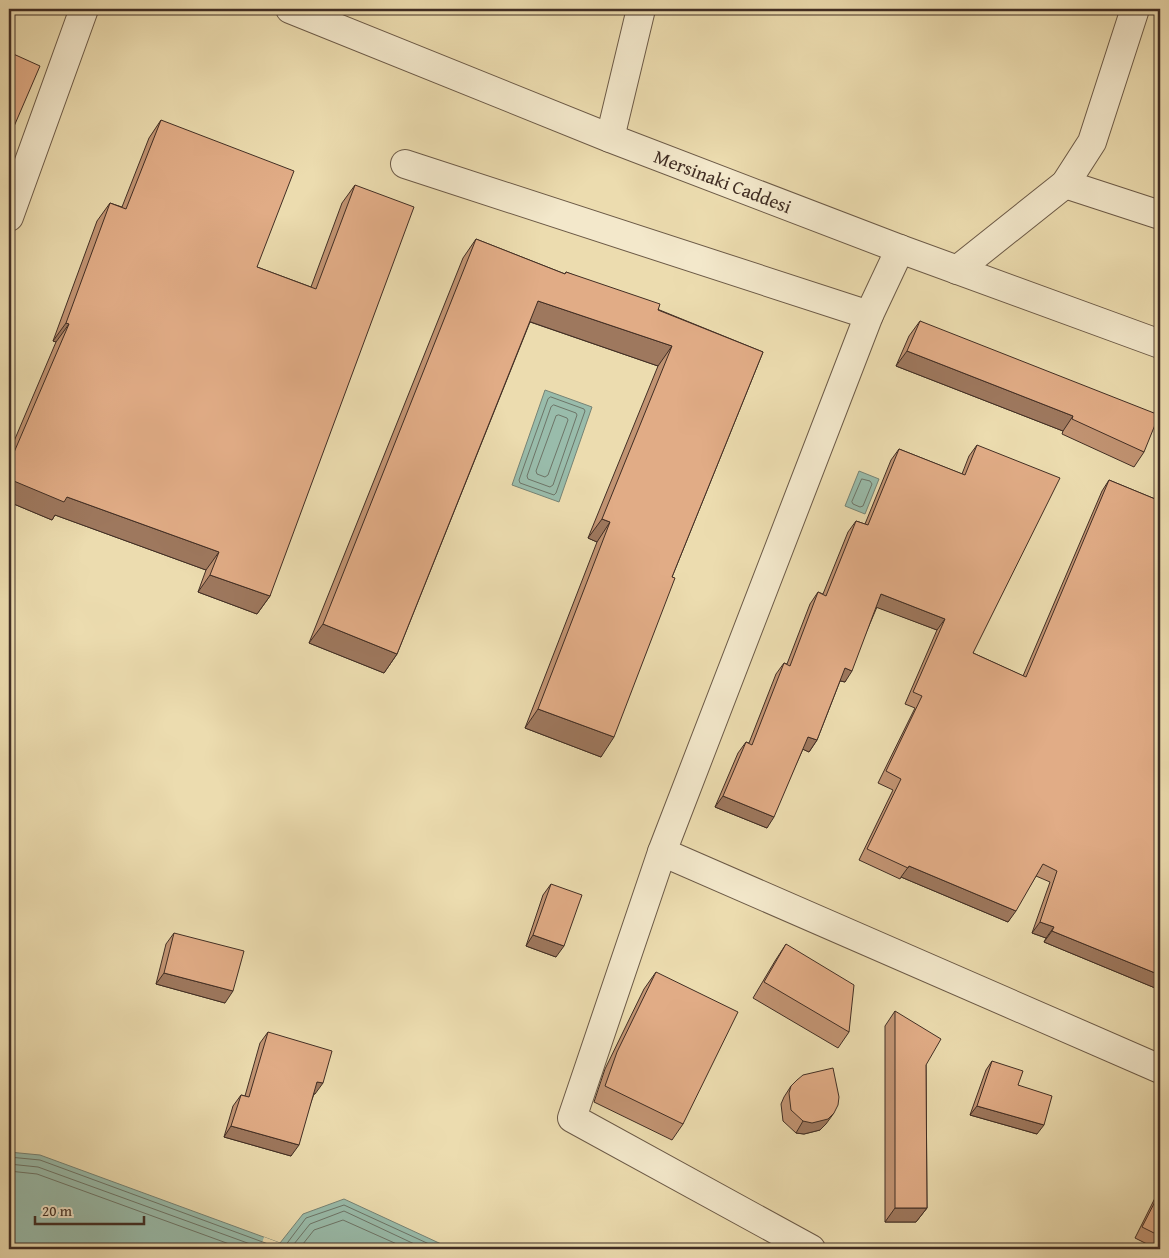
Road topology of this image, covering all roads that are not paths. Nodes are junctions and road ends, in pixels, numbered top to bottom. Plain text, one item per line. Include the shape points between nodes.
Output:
1 (84, 9) edge
2 (290, 9) edge
3 (1135, 9) edge
4 (633, 11) edge
5 (610, 138) junction
6 (406, 164) dead end
7 (1065, 184) junction
8 (1160, 215) edge
9 (9, 217) edge
10 (900, 249) junction
11 (957, 270) junction
12 (869, 315) junction
13 (1160, 344) edge
14 (662, 852) junction
15 (1160, 1069) edge
16 (811, 1249) edge

1 - 9 street
2 - 5 street, Mersinaki Caddesi
3 - 7 street via 1092,142
4 - 5 street
5 - 10 street, Mersinaki Caddesi
6 - 12 street
7 - 8 street
7 - 11 street
10 - 11 street, Mersinaki Caddesi
10 - 12 street
11 - 13 street, Mersinaki Caddesi
12 - 14 street
14 - 15 street
14 - 16 street via 572,1118

